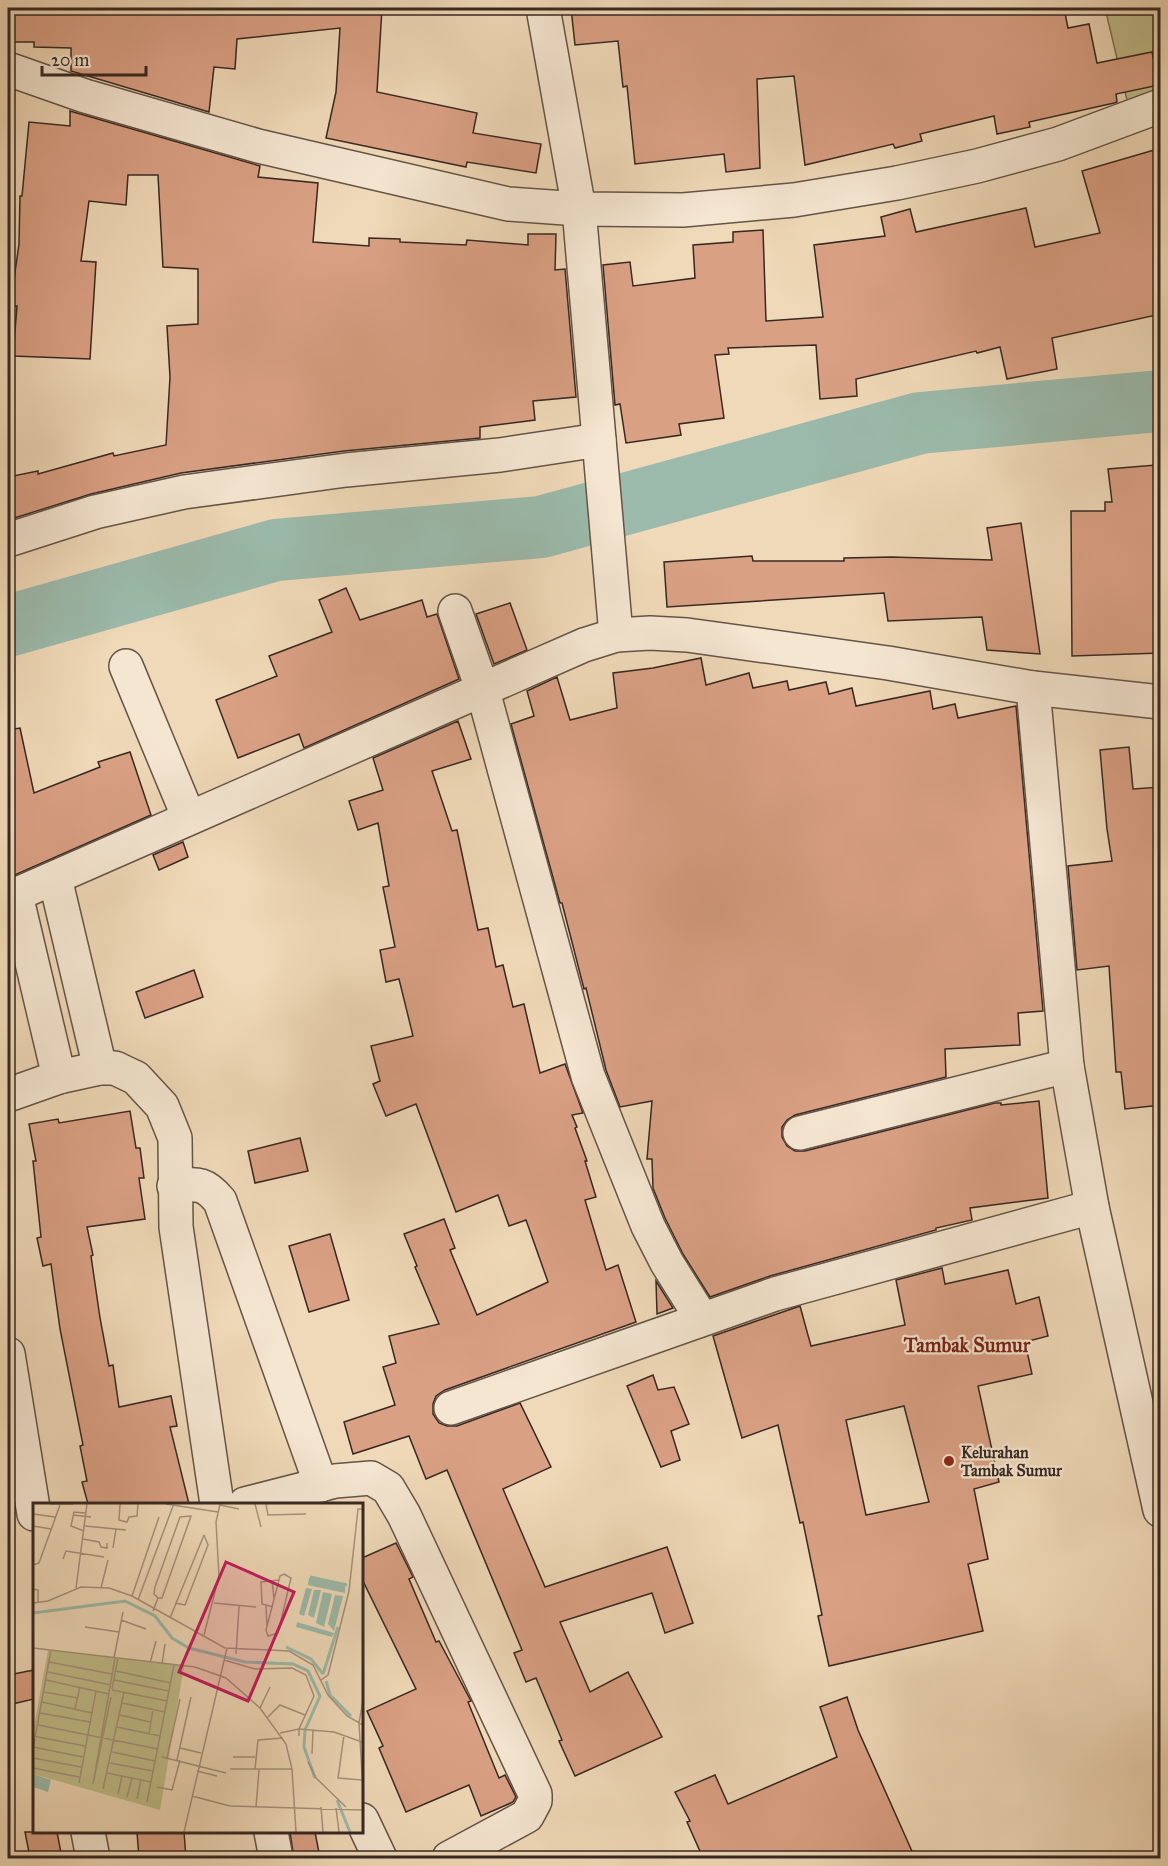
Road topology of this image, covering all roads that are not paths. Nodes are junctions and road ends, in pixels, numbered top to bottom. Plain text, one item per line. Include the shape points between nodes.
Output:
1 (543, 8) edge
2 (8, 69) edge
3 (1161, 106) edge
4 (579, 209) junction
5 (601, 454) junction
6 (8, 540) edge
7 (455, 611) dead end
8 (616, 635) junction
9 (126, 666) dead end
10 (1033, 688) junction
11 (483, 691) junction
12 (1161, 702) edge
13 (189, 819) junction
14 (55, 878) junction
15 (12, 896) edge
16 (1067, 1066) junction
17 (100, 1068) junction
18 (59, 1077) junction
19 (8, 1095) edge
20 (800, 1133) dead end
21 (174, 1186) junction
22 (1092, 1207) junction
23 (702, 1319) junction
24 (8, 1354) edge
25 (452, 1408) dead end
26 (321, 1485) junction
27 (217, 1503) edge
28 (249, 1503) edge
29 (33, 1508) edge
30 (1161, 1510) edge
31 (363, 1822) edge
32 (88, 1833) edge
33 (271, 1833) edge
34 (93, 1858) edge
35 (276, 1858) edge
36 (380, 1858) edge
37 (449, 1858) edge

1 - 4 street
2 - 4 street via 85,96 258,146 508,204
3 - 4 street via 1059,144 897,183 794,200 683,210
4 - 5 street
5 - 6 street via 500,455 346,470 184,492 94,512
5 - 8 street
7 - 11 street
8 - 10 street via 687,635
8 - 11 street via 584,645
9 - 13 street
10 - 12 street
10 - 16 street
11 - 13 street
11 - 23 street via 588,1076 648,1226
13 - 14 street
14 - 15 street
14 - 17 street
15 - 18 street
16 - 20 street
16 - 22 street
17 - 18 street
17 - 21 street via 115,1068 136,1078 162,1106 175,1138
18 - 19 street
21 - 26 street via 198,1184 209,1188 220,1201
21 - 27 street via 176,1227
22 - 23 street via 776,1294
22 - 30 street
23 - 25 street
24 - 29 street
26 - 28 street
26 - 37 street via 371,1478 388,1488 533,1788 535,1800 527,1816
31 - 36 street
32 - 34 street
33 - 35 street

